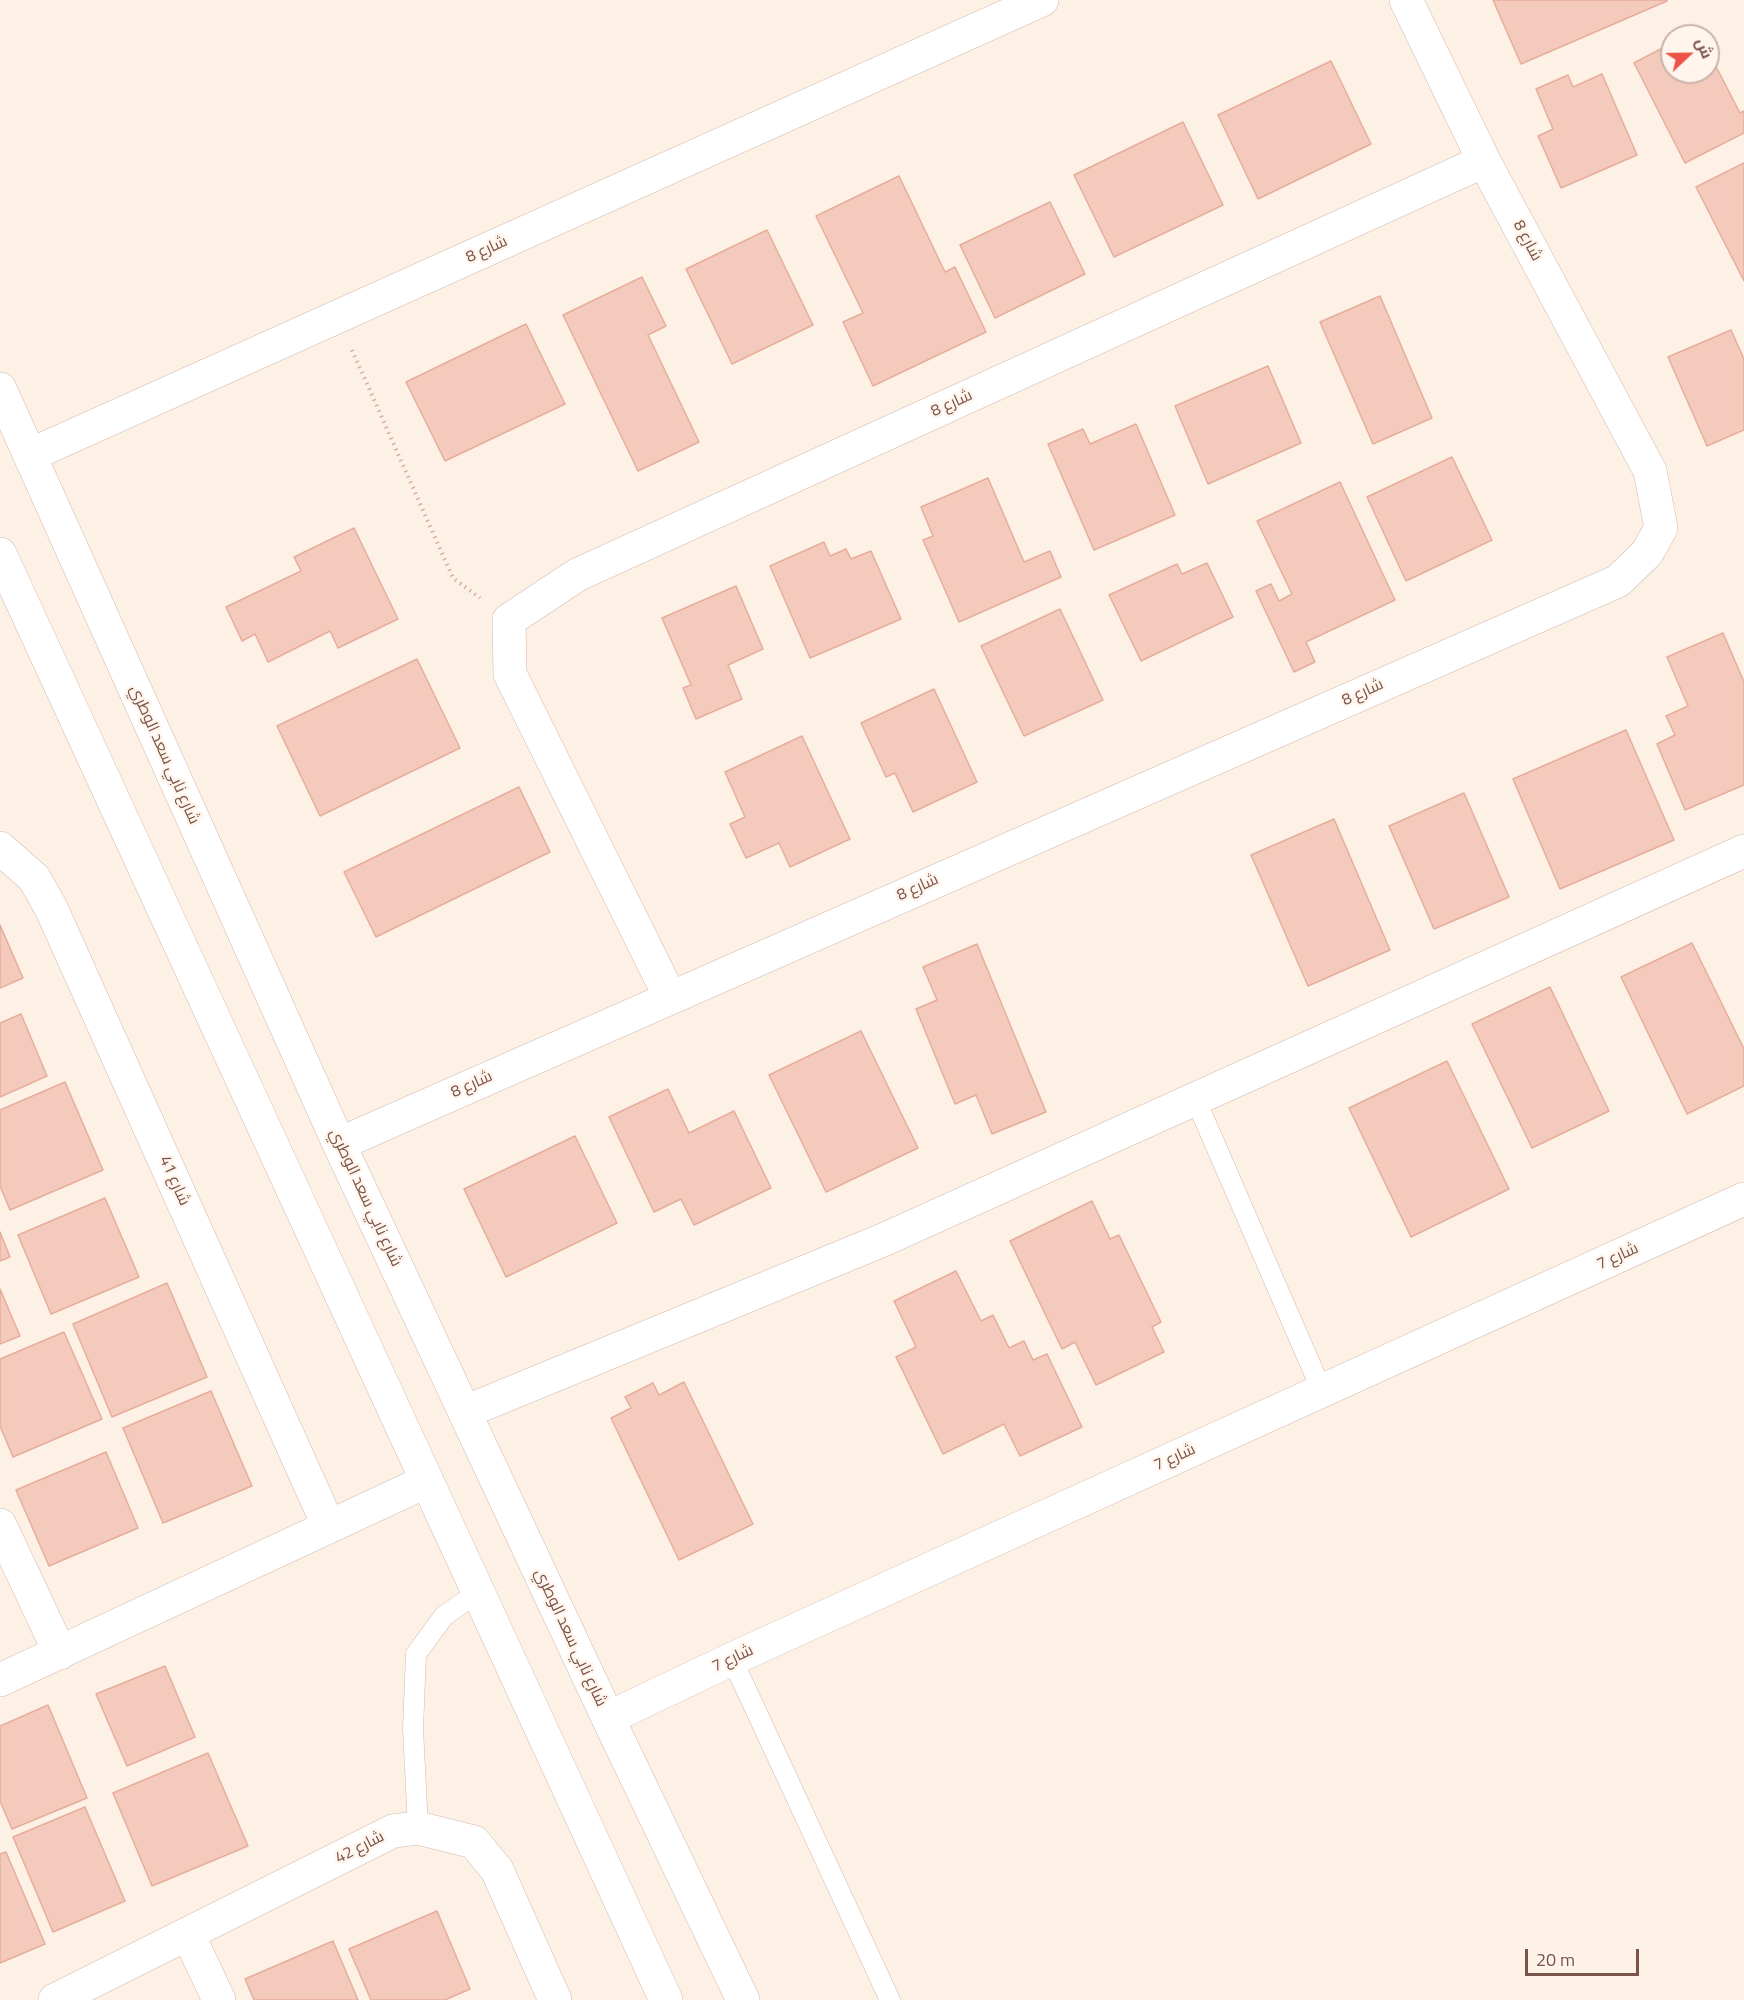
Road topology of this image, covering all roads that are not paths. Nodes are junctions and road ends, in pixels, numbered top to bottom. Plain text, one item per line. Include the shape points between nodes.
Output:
1 (1042, 0) edge
2 (1406, 0) edge
3 (1484, 161) junction
4 (0, 389) edge
5 (30, 455) junction
6 (0, 554) edge
7 (0, 848) edge
8 (1744, 851) edge
9 (670, 997) junction
10 (1195, 1098) junction
11 (339, 1144) junction
12 (1744, 1199) edge
13 (1322, 1391) junction
14 (465, 1412) junction
15 (427, 1481) junction
16 (0, 1525) edge
17 (329, 1527) junction
18 (478, 1592) junction
19 (60, 1653) junction
20 (732, 1659) junction
21 (0, 1680) edge
22 (608, 1718) junction
23 (418, 1828) junction
24 (188, 1934) junction
25 (55, 2000) edge
26 (219, 2000) edge
27 (555, 2000) edge
28 (666, 2000) edge
29 (743, 2000) edge
30 (890, 2000) edge

1 - 5 street, شارع 8
2 - 3 street, شارع 8
3 - 9 street, شارع 8 via 577,575 509,620 510,674
3 - 9 street, شارع 8 via 1650,471 1661,528 1647,553 1618,581
4 - 5 street, شارع نابي سعد الوطري
5 - 11 street, شارع نابي سعد الوطري
6 - 15 street
7 - 17 street, شارع 41 via 34,878 51,908
8 - 10 street
9 - 11 street, شارع 8
10 - 13 lane
10 - 14 street via 883,1240
11 - 14 street, شارع نابي سعد الوطري
12 - 13 street, شارع 7
13 - 20 street, شارع 7
14 - 22 street, شارع نابي سعد الوطري
15 - 17 street
15 - 18 street
16 - 19 street
17 - 19 street
18 - 23 lane via 444,1616 416,1654 413,1730
18 - 28 street
19 - 21 street
20 - 22 street, شارع 7
20 - 30 lane
22 - 29 street, شارع نابي سعد الوطري
23 - 24 street, شارع 42 via 393,1831
23 - 27 street, شارع 42 via 474,1842 497,1870
24 - 25 street, شارع 42
24 - 26 street

